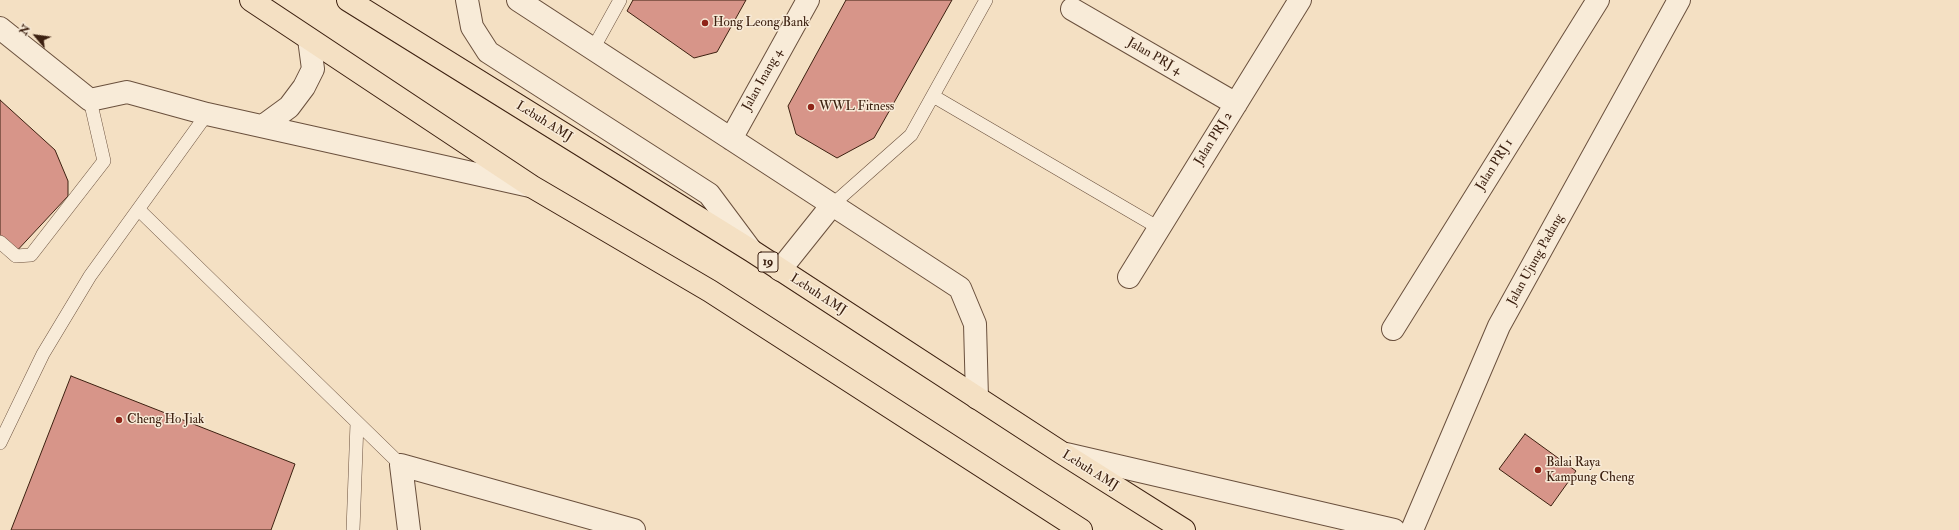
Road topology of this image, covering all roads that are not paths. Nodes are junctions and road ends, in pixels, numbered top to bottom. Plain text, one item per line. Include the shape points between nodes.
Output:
1 (251, 0) edge
2 (348, 0) edge
3 (467, 0) edge
4 (518, 0) edge
5 (620, 0) edge
6 (808, 0) edge
7 (986, 0) edge
8 (1300, 0) edge
9 (1598, 0) edge
10 (1679, 0) edge
11 (1072, 9) dead end
12 (0, 28) edge
13 (310, 39) junction
14 (593, 49) junction
15 (933, 96) junction
16 (90, 100) junction
17 (1236, 104) junction
18 (207, 114) junction
19 (263, 126) junction
20 (731, 139) junction
21 (531, 186) junction
22 (832, 205) junction
23 (139, 210) junction
24 (1159, 228) junction
25 (0, 242) edge
26 (752, 252) junction
27 (780, 270) junction
28 (1129, 277) dead end
29 (1393, 329) dead end
30 (977, 398) junction
31 (358, 423) junction
32 (0, 443) edge
33 (1062, 453) junction
34 (401, 465) junction
35 (353, 530) edge
36 (409, 530) edge
37 (634, 530) edge
38 (1080, 530) edge
39 (1184, 530) edge
40 (1394, 530) edge
41 (1412, 530) edge

1 - 13 highway
2 - 26 highway, Lebuh AMJ / 19
3 - 26 street via 472,28 488,52 709,194
4 - 14 street
5 - 14 lane
6 - 20 street, Jalan Inang 4
7 - 15 lane
8 - 17 street, Jalan PRJ 2
9 - 29 street, Jalan PRJ 1
10 - 41 street, Jalan Ujung Padang via 1499,326
11 - 17 street, Jalan PRJ 4
12 - 16 street
13 - 19 street via 313,69 304,87 289,107
13 - 21 highway
14 - 20 street
15 - 22 lane via 911,135
15 - 24 lane
16 - 18 street via 127,92
16 - 25 lane via 104,161 31,255 16,256
17 - 24 street, Jalan PRJ 2
18 - 19 street
18 - 23 lane
19 - 21 street
20 - 22 street
21 - 38 highway via 710,291
22 - 27 street
22 - 30 street via 960,288 976,324
23 - 31 lane
23 - 32 lane via 90,276 43,354
24 - 28 street, Jalan PRJ 2
26 - 27 highway, Lebuh AMJ / 19
27 - 30 highway, Lebuh AMJ / 19
30 - 33 highway, Lebuh AMJ / 19
31 - 34 lane
31 - 35 lane
33 - 39 highway, Lebuh AMJ / 19
33 - 40 street
34 - 36 street
34 - 37 street

